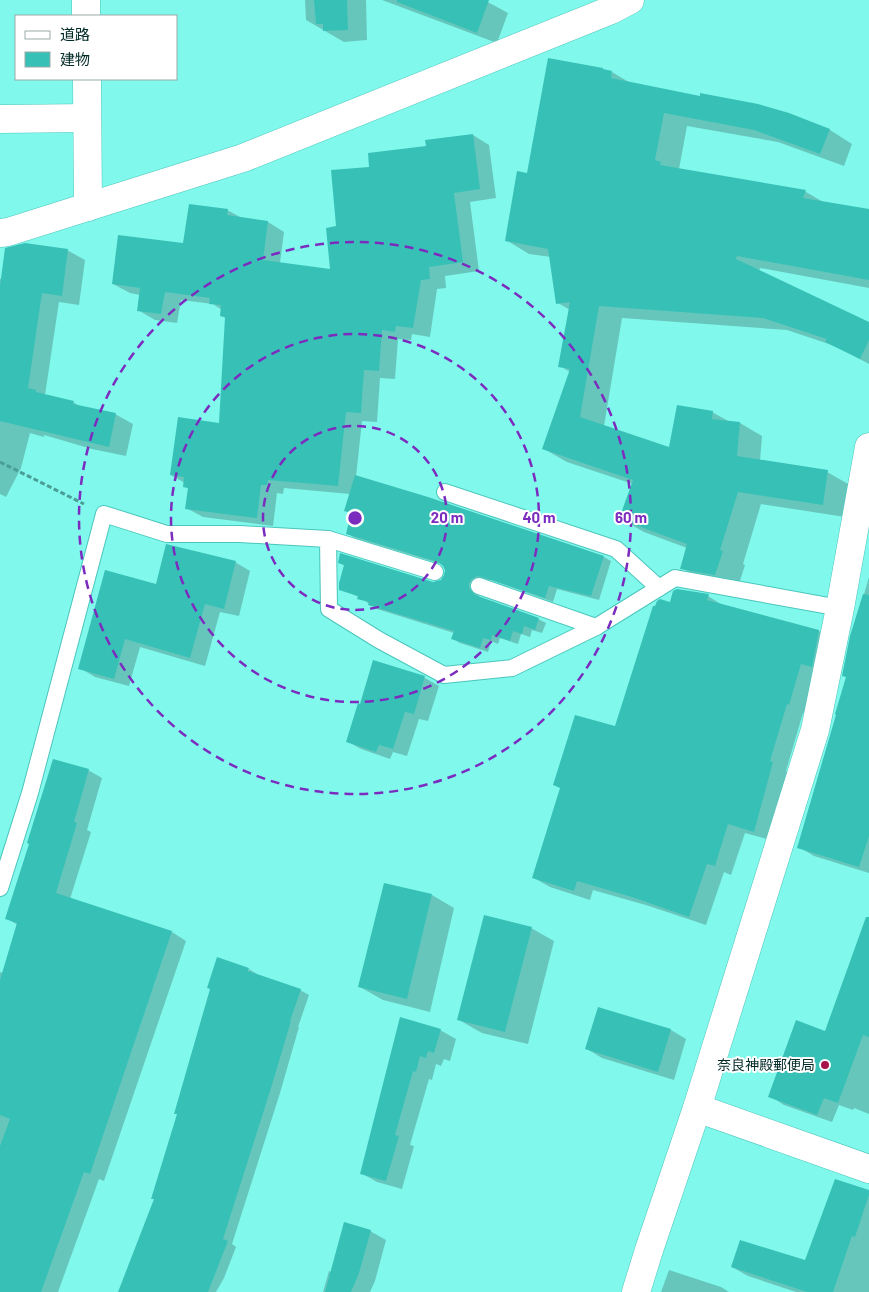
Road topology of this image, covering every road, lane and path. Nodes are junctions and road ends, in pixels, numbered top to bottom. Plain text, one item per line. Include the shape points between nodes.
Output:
1 (86, 0) edge
2 (614, 3) edge
3 (86, 15) edge
4 (87, 80) edge
5 (87, 118) junction
6 (0, 119) edge
7 (88, 207) junction
8 (0, 233) edge
9 (0, 462) edge
10 (867, 465) edge
11 (445, 492) dead end
12 (104, 514) junction
13 (328, 540) junction
14 (435, 572) dead end
15 (479, 586) dead end
16 (659, 588) junction
17 (840, 608) junction
18 (596, 627) junction
19 (0, 888) edge
20 (697, 1108) junction
21 (869, 1169) edge
22 (636, 1292) edge

1 - 3 street
2 - 7 street via 243,158
4 - 5 street
5 - 6 street
5 - 7 street
7 - 8 street
9 - 12 path
10 - 17 street
11 - 16 lane via 616,548
12 - 13 lane via 167,534 240,534
12 - 19 lane via 30,794
13 - 14 lane
13 - 18 lane via 329,609 444,675 512,668
15 - 18 lane
16 - 17 lane via 675,578
16 - 18 lane
17 - 20 street via 815,730
20 - 21 street
20 - 22 street

